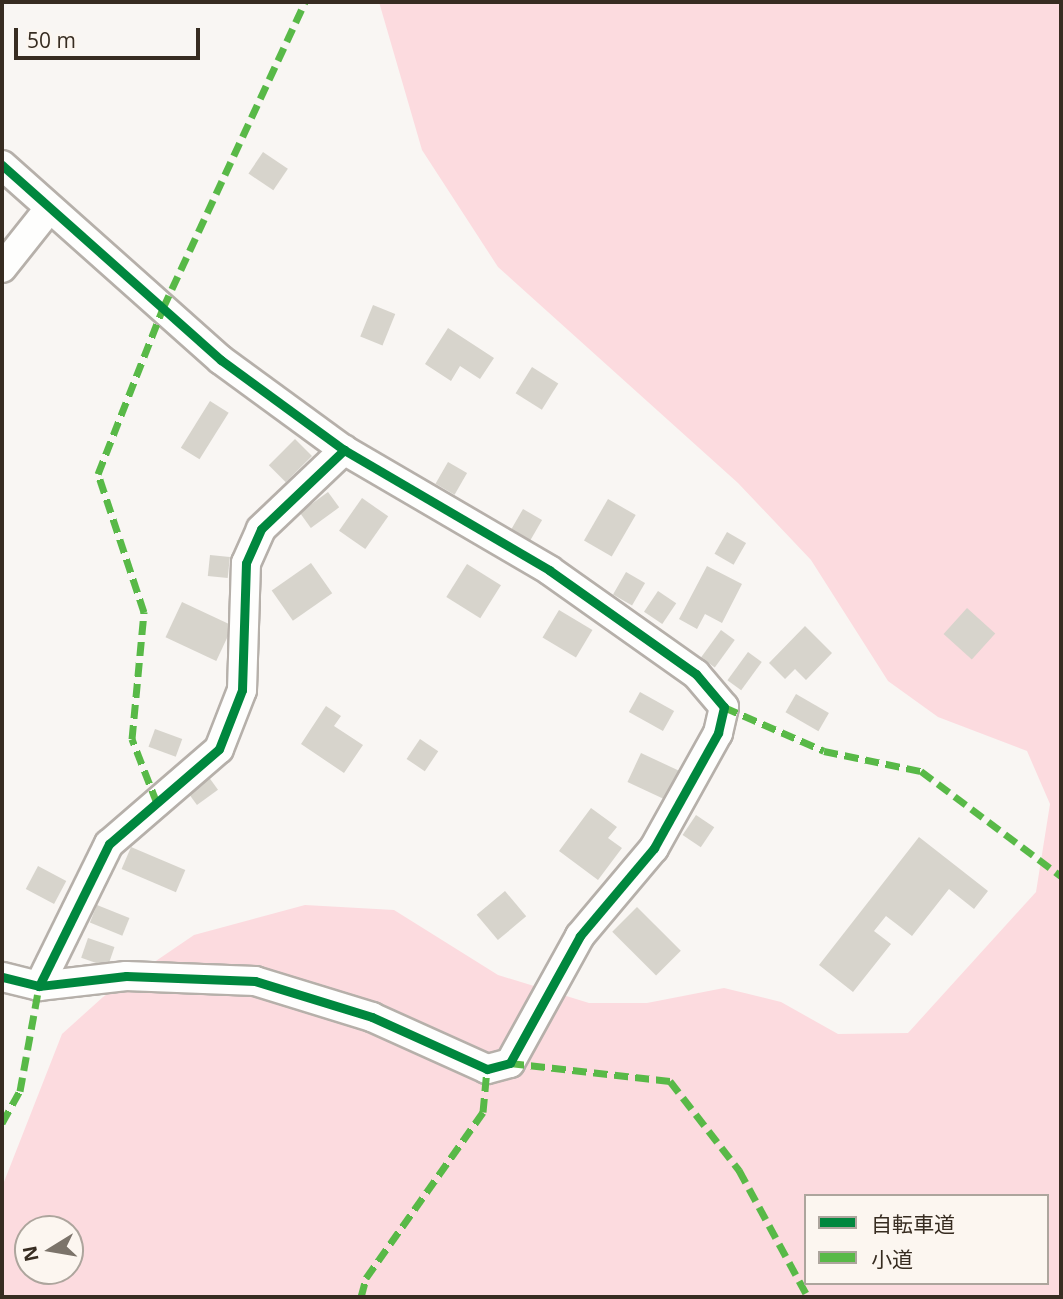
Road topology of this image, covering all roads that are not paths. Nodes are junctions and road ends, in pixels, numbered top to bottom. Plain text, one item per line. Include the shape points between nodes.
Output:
1 (2, 165) edge
2 (49, 209) junction
3 (2, 268) edge
4 (344, 450) junction
5 (2, 977) edge
6 (39, 986) junction

1 - 2 street
2 - 3 street
2 - 4 street via 221,360
4 - 6 street via 261,529 246,563 243,690 219,749 109,844
4 - 6 street via 549,570 696,674 724,707 718,733 654,848 580,936 510,1063 487,1069 372,1017 255,981 126,976
5 - 6 street

